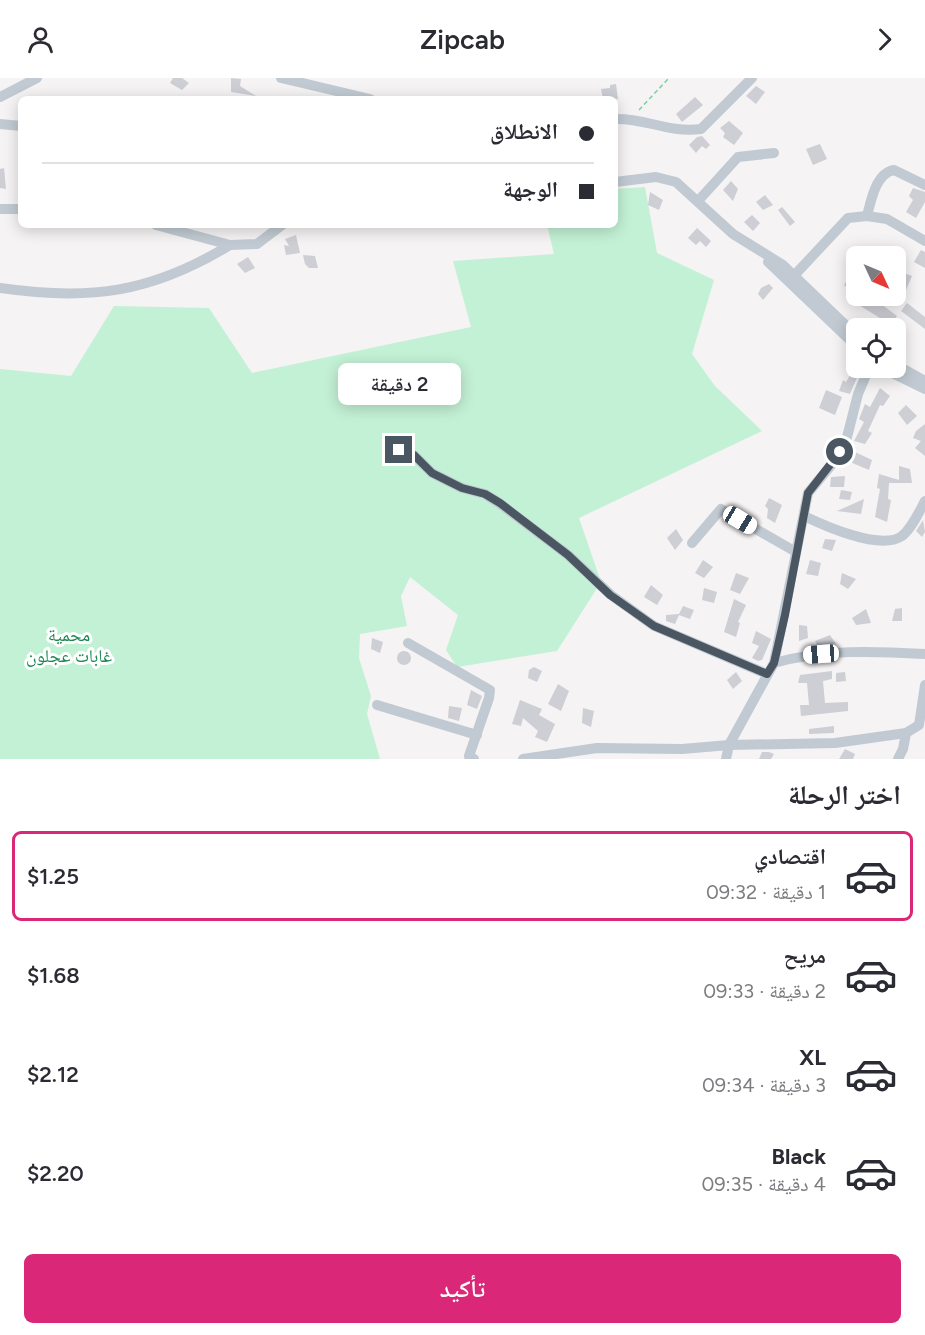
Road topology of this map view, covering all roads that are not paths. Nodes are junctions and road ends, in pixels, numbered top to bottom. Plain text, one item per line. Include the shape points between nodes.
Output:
1 (37, 78) edge
2 (281, 78) edge
3 (752, 78) edge
4 (356, 96) edge
5 (0, 97) edge
6 (618, 119) edge
7 (0, 124) edge
8 (18, 126) edge
9 (774, 153) dead end
10 (618, 182) edge
11 (925, 185) edge
12 (698, 201) junction
13 (0, 209) edge
14 (18, 210) edge
15 (867, 216) junction
16 (167, 228) edge
17 (278, 228) edge
18 (925, 241) edge
19 (230, 246) junction
20 (791, 278) junction
21 (0, 288) edge
22 (846, 326) edge
23 (846, 336) edge
24 (906, 371) edge
25 (865, 378) edge
26 (902, 378) edge
27 (925, 381) edge
28 (925, 389) edge
29 (399, 450) dead end
30 (925, 501) edge
31 (804, 516) junction
32 (692, 543) dead end
33 (796, 552) junction
34 (408, 643) dead end
35 (925, 654) edge
36 (774, 663) junction
37 (767, 674) junction
38 (925, 685) edge
39 (377, 705) dead end
40 (906, 733) junction
41 (477, 735) junction
42 (729, 745) junction
43 (596, 754) edge
44 (470, 758) edge
45 (523, 759) edge
46 (726, 759) edge
47 (898, 759) edge

1 - 5 street
2 - 4 street
3 - 6 street via 704,128 674,130 632,118
7 - 8 street
9 - 12 street via 738,157
10 - 12 street via 668,178
11 - 15 street via 889,170 880,180
12 - 20 street via 733,234
13 - 14 street
15 - 18 street via 887,219
15 - 20 street via 848,218
16 - 19 street
17 - 19 street via 257,244
19 - 21 street via 165,278 137,286 80,295
20 - 22 street
20 - 23 street
24 - 27 street
25 - 31 street via 846,441 808,493
26 - 28 street
29 - 37 street via 414,455 432,473 500,503 568,555 610,595 654,626
30 - 31 street via 902,536 888,541 840,531
31 - 33 street
32 - 33 street via 721,509
33 - 36 street
34 - 41 street via 487,687 489,698
35 - 36 street via 866,651 803,655
36 - 37 street
37 - 42 street
38 - 40 street via 919,725
39 - 41 street
40 - 42 street via 835,743
40 - 47 street
41 - 44 street
42 - 43 street
42 - 46 street
43 - 45 street

